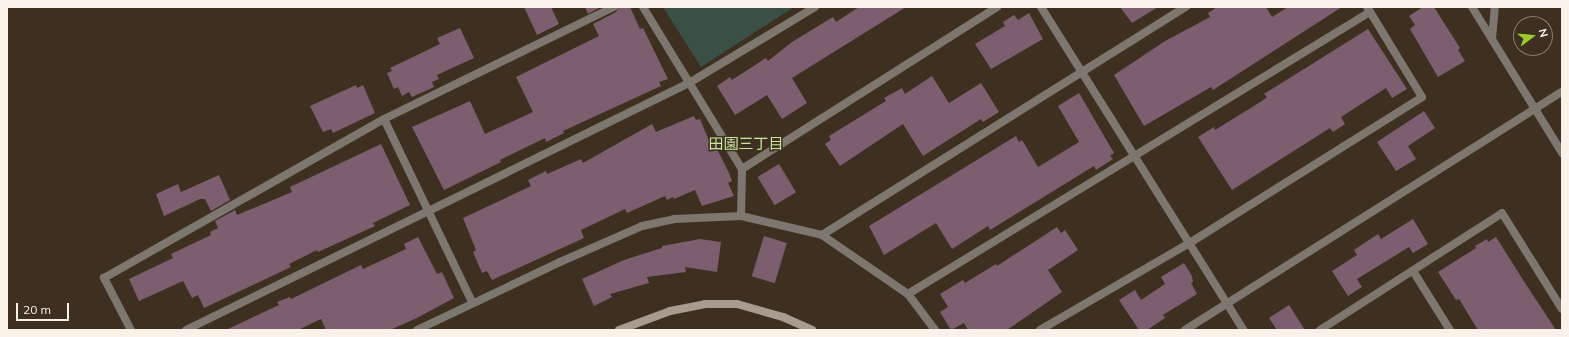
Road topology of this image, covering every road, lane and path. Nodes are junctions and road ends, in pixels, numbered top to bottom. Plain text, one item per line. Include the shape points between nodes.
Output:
1 (614, 7) edge
2 (643, 7) edge
3 (815, 7) edge
4 (997, 7) edge
5 (1041, 7) edge
6 (1186, 7) edge
7 (1472, 7) edge
8 (1495, 7) edge
9 (1368, 10) edge
10 (1492, 39) junction
11 (1082, 71) junction
12 (690, 83) junction
13 (1562, 92) edge
14 (1535, 110) junction
15 (384, 119) junction
16 (1562, 153) edge
17 (1136, 154) junction
18 (742, 169) junction
19 (430, 211) junction
20 (741, 216) junction
21 (822, 235) junction
22 (1188, 244) junction
23 (1413, 271) junction
24 (908, 294) junction
25 (472, 302) junction
26 (1229, 303) junction
27 (1562, 309) edge
28 (131, 330) edge
29 (186, 330) edge
30 (417, 330) edge
31 (619, 330) edge
32 (812, 330) edge
33 (935, 330) edge
34 (1040, 330) edge
35 (1186, 330) edge
36 (1244, 330) edge
37 (1321, 330) edge
38 (1450, 330) edge

1 - 15 street
2 - 12 street
3 - 12 street
4 - 18 street
5 - 11 street
6 - 11 street
7 - 10 street
8 - 10 street
9 - 17 street
9 - 22 street via 1422,97
10 - 14 street
11 - 17 street
11 - 21 street
12 - 18 street
12 - 19 street
13 - 14 street
14 - 16 street
14 - 26 street
15 - 19 street
15 - 28 street via 104,278
17 - 22 street
17 - 24 street
18 - 20 street
19 - 25 street
19 - 29 street
20 - 21 street
20 - 25 street via 674,219 642,226
21 - 24 street
22 - 26 street
22 - 34 street
23 - 27 street via 1502,213
23 - 37 street
23 - 38 street
24 - 33 street
25 - 30 street
26 - 35 street
26 - 36 street
31 - 32 main road via 670,310 705,304 737,304 783,317

